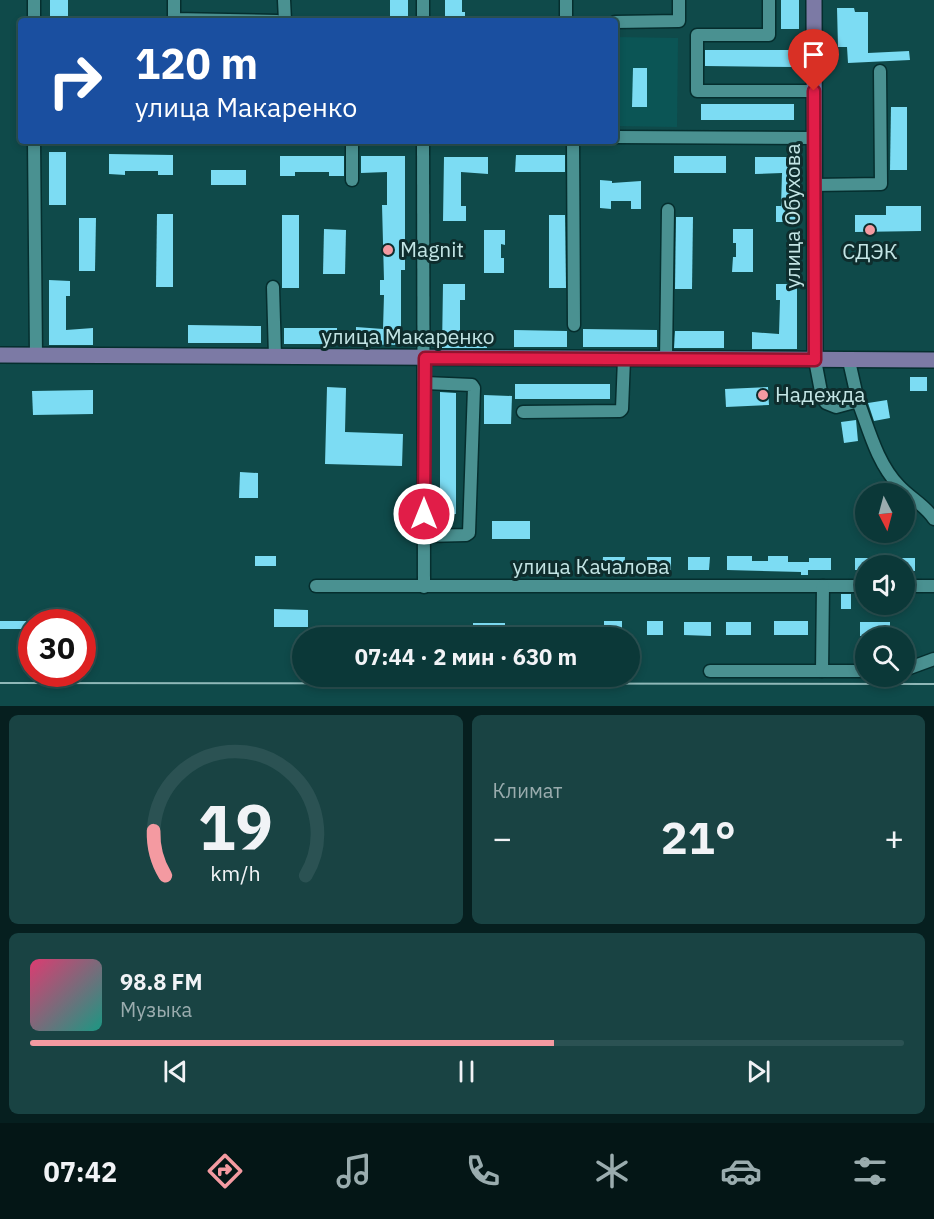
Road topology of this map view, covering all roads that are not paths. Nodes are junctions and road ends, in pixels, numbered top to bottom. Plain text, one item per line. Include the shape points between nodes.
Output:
1 (34, 0) edge
2 (174, 0) edge
3 (284, 0) edge
4 (423, 0) edge
5 (566, 0) edge
6 (678, 0) edge
7 (769, 0) edge
8 (814, 0) edge
9 (34, 18) edge
10 (174, 18) edge
11 (285, 18) edge
12 (423, 18) edge
13 (566, 18) edge
14 (618, 22) edge
15 (880, 71) dead end
16 (814, 91) junction
17 (618, 137) edge
18 (814, 138) junction
19 (34, 144) edge
20 (352, 144) edge
21 (423, 144) edge
22 (573, 144) edge
23 (352, 180) dead end
24 (814, 185) junction
25 (668, 210) dead end
26 (273, 287) dead end
27 (574, 325) dead end
28 (0, 355) edge
29 (36, 356) junction
30 (275, 357) junction
31 (425, 358) junction
32 (624, 359) junction
33 (666, 359) junction
34 (815, 360) junction
35 (934, 360) edge
36 (849, 361) junction
37 (425, 383) junction
38 (858, 401) junction
39 (523, 412) dead end
40 (934, 519) edge
41 (424, 536) junction
42 (316, 586) dead end
43 (424, 586) junction
44 (823, 586) junction
45 (855, 586) edge
46 (915, 586) edge
47 (934, 586) edge
48 (934, 659) edge
49 (915, 666) edge
50 (710, 670) dead end
51 (822, 671) junction
52 (855, 671) edge

1 - 9 street
2 - 10 street
3 - 11 street
4 - 12 street
5 - 13 street
6 - 14 street via 679,21
7 - 16 street via 769,35 697,35 697,91
8 - 16 main road, улица Обухова
15 - 24 street via 881,184
16 - 18 main road, улица Обухова
17 - 18 street
18 - 24 main road, улица Обухова
19 - 29 street
20 - 23 street
21 - 31 street
22 - 27 street
24 - 34 main road, улица Обухова
25 - 33 street
26 - 30 street
28 - 29 main road, улица Макаренко
29 - 30 main road, улица Макаренко
30 - 31 main road, улица Макаренко
31 - 32 main road, улица Макаренко
31 - 37 street
32 - 33 main road, улица Макаренко
32 - 39 street via 620,411
33 - 34 main road, улица Макаренко
34 - 36 main road, улица Макаренко
34 - 38 street via 826,403 836,406
35 - 36 main road, улица Макаренко
36 - 38 street
37 - 41 street
37 - 41 street via 474,388 470,533
38 - 40 street via 887,471
41 - 43 street
42 - 43 street, улица Качалова
43 - 44 street, улица Качалова
44 - 45 street, улица Качалова
44 - 51 street
46 - 47 street
48 - 49 street
50 - 51 street
51 - 52 street

